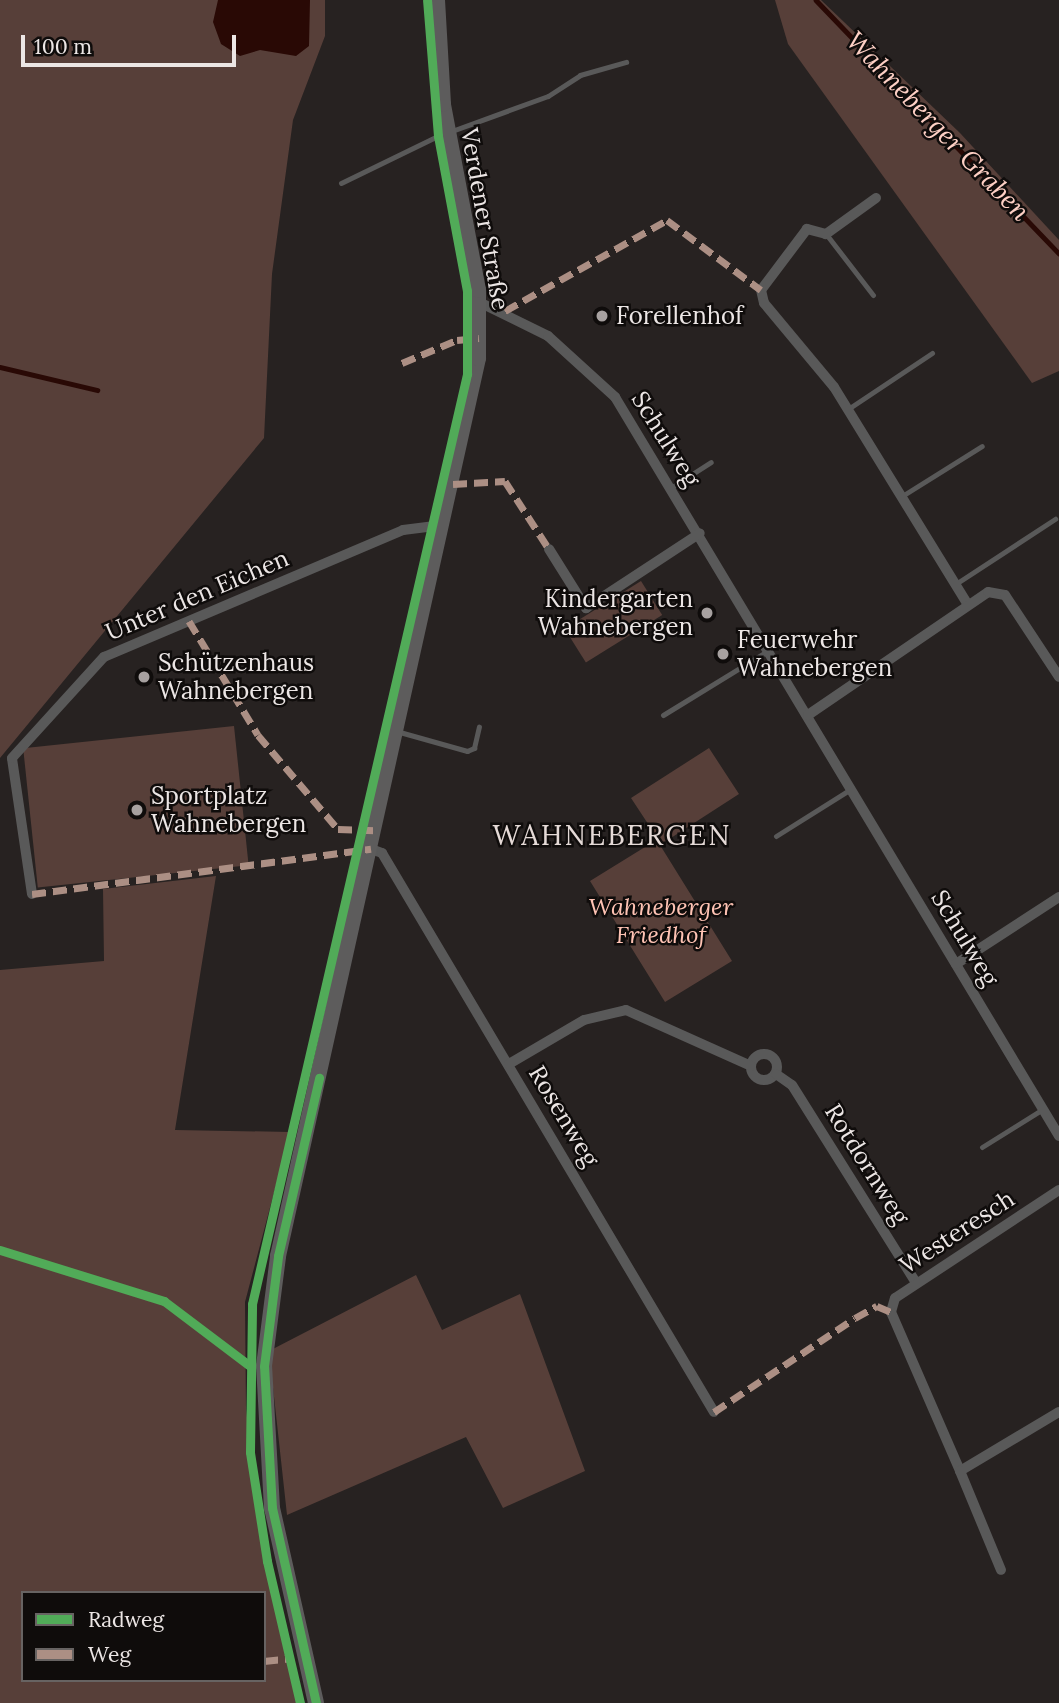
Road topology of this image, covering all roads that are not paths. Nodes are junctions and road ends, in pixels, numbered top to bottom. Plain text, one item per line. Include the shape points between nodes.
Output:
1 (437, 0) edge
2 (626, 62) dead end
3 (447, 133) junction
4 (341, 183) dead end
5 (876, 198) dead end
6 (826, 234) junction
7 (873, 295) dead end
8 (479, 302) junction
9 (932, 353) dead end
10 (848, 409) junction
11 (982, 446) dead end
12 (711, 462) dead end
13 (671, 487) junction
14 (902, 496) junction
15 (1055, 519) dead end
16 (443, 525) junction
17 (700, 533) junction
18 (549, 550) dead end
19 (954, 584) junction
20 (967, 603) junction
21 (769, 650) junction
22 (1059, 677) edge
23 (808, 715) junction
24 (663, 716) dead end
25 (480, 727) dead end
26 (396, 731) junction
27 (851, 789) junction
28 (776, 836) dead end
29 (371, 849) junction
30 (32, 894) dead end
31 (1059, 897) edge
32 (956, 964) junction
33 (509, 1064) junction
34 (751, 1066) junction
35 (776, 1074) junction
36 (1043, 1109) junction
37 (1059, 1136) edge
38 (982, 1147) dead end
39 (1059, 1190) edge
40 (916, 1283) junction
41 (714, 1412) dead end
42 (1059, 1412) edge
43 (960, 1471) junction
44 (1001, 1570) dead end
45 (316, 1703) edge

1 - 3 street, Verdener Straße
2 - 3 lane via 580,75 548,96
3 - 4 lane
3 - 8 street, Verdener Straße
5 - 6 street
6 - 7 lane
6 - 10 street via 807,229 795,253 761,290 764,303
8 - 13 street, Schulweg via 548,336 600,378
8 - 16 street, Verdener Straße via 474,387
9 - 10 lane
10 - 14 street
11 - 14 lane
12 - 13 lane
13 - 17 street, Schulweg
14 - 19 street
15 - 19 lane
16 - 26 street, Verdener Straße
16 - 30 street, Unter den Eichen via 403,530 104,657 12,758
17 - 18 street via 586,608
17 - 21 street, Schulweg
19 - 20 street
20 - 22 street via 988,592 1005,595
20 - 23 street
21 - 23 street, Schulweg
21 - 24 lane
23 - 27 street, Schulweg
25 - 26 lane via 474,748 467,751
26 - 29 street, Verdener Straße
27 - 28 lane
27 - 32 street, Schulweg
29 - 33 street, Rosenweg via 382,853
29 - 45 street, Verdener Straße via 278,1256 264,1366 272,1508
31 - 32 street
32 - 36 street, Schulweg
33 - 34 street, Rotdornweg via 584,1020 626,1010
33 - 41 street, Rosenweg
34 - 35 street, Rotdornweg via 763,1080
34 - 35 street, Rotdornweg via 760,1054 771,1055
35 - 40 street, Rotdornweg via 792,1085
36 - 37 street, Schulweg
36 - 38 lane
39 - 40 street, Westeresch
40 - 43 street, Westeresch via 895,1298 891,1312
42 - 43 street
43 - 44 street, Westeresch

